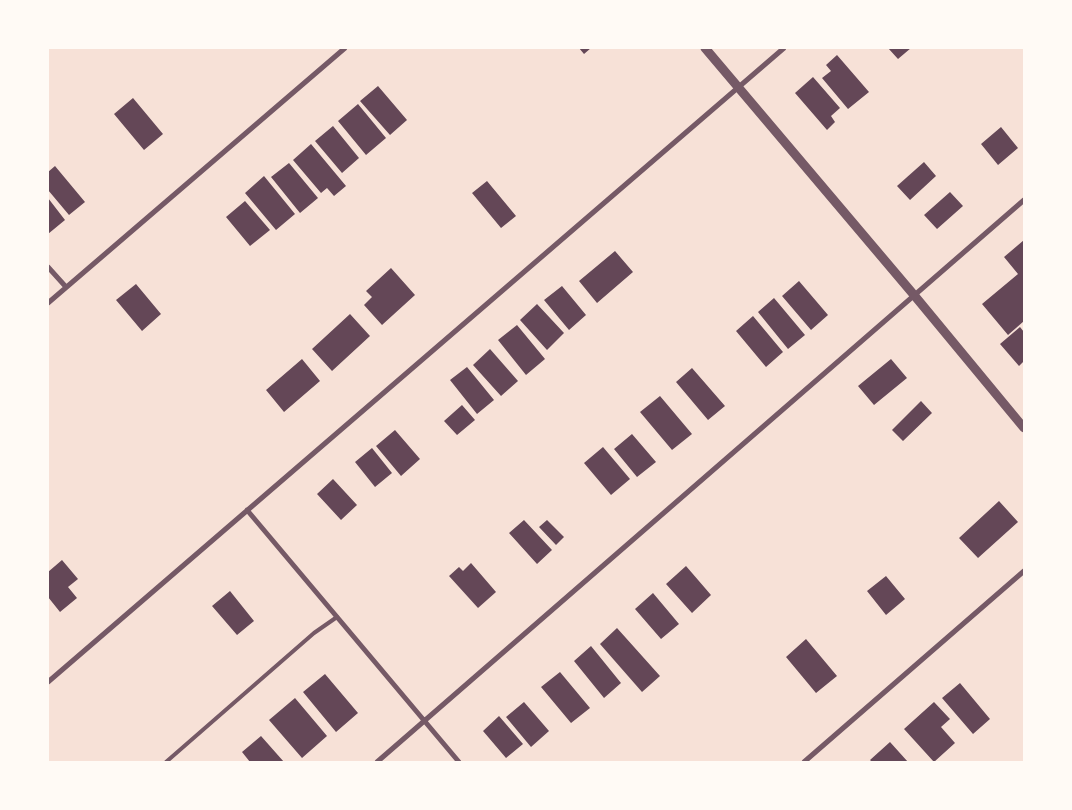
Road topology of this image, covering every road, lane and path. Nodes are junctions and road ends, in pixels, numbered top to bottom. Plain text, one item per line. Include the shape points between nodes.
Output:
1 (345, 48) edge
2 (704, 48) edge
3 (784, 48) edge
4 (738, 88) junction
5 (1024, 200) edge
6 (48, 268) edge
7 (66, 287) junction
8 (914, 295) junction
9 (48, 303) edge
10 (1024, 428) edge
11 (247, 510) junction
12 (1024, 572) edge
13 (338, 617) junction
14 (48, 682) edge
15 (425, 721) junction
16 (166, 762) edge
17 (377, 762) edge
18 (459, 762) edge
19 (804, 762) edge

1 - 7 street
2 - 4 street
3 - 4 street
4 - 8 street
4 - 11 street
5 - 8 street
6 - 7 street
7 - 9 street
8 - 10 street
8 - 15 street
11 - 13 street
11 - 14 street
12 - 19 street
13 - 15 street
13 - 16 lane
15 - 17 street
15 - 18 street

